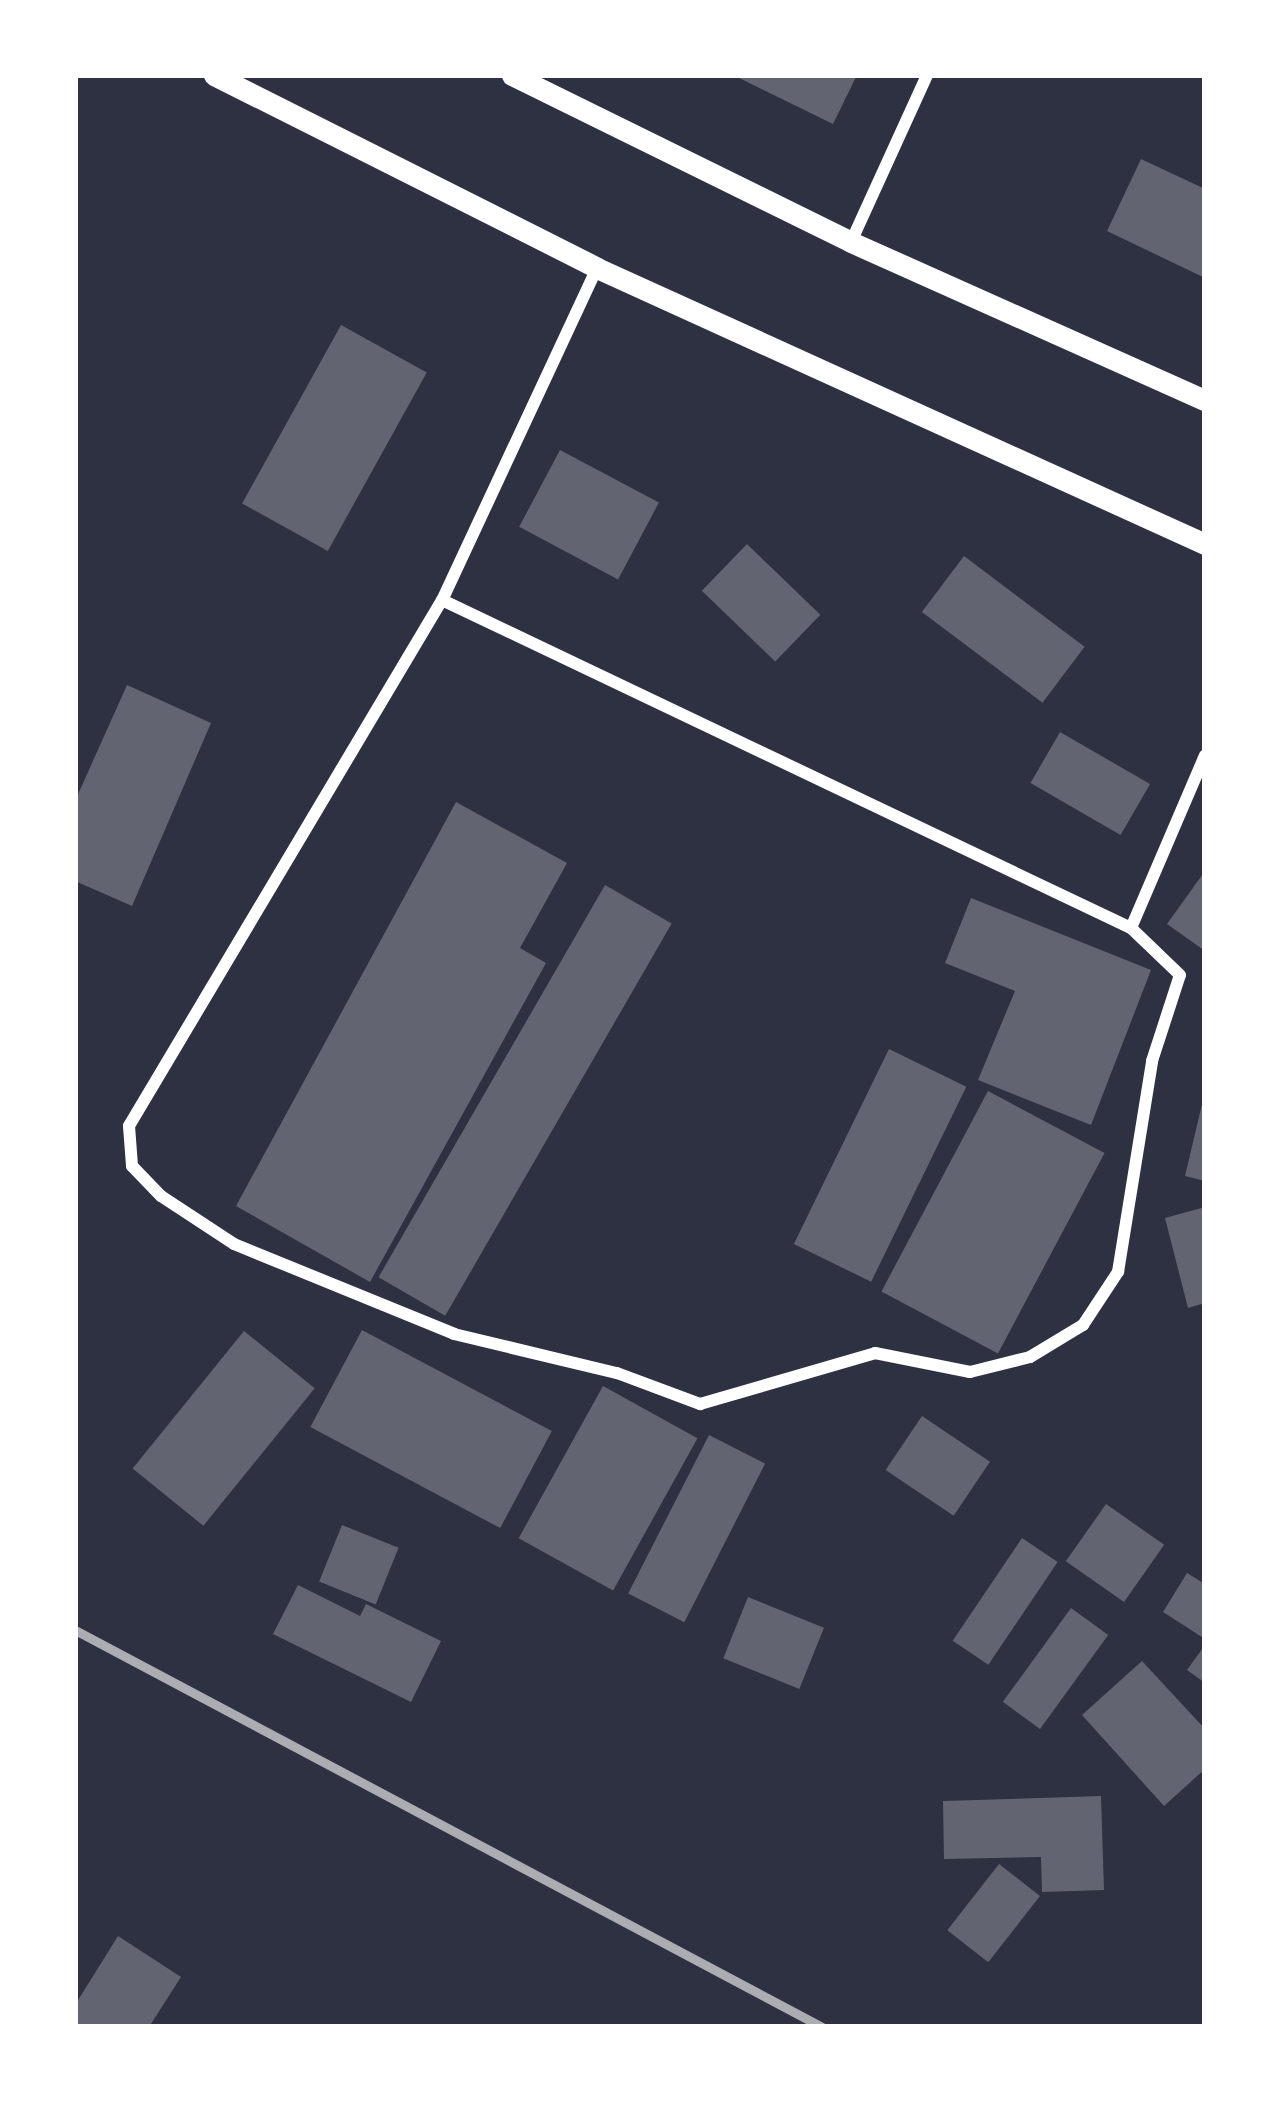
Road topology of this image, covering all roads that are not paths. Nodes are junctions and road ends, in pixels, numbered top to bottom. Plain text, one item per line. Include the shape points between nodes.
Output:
1 (214, 75) edge
2 (512, 75) edge
3 (927, 75) edge
4 (851, 242) junction
5 (597, 268) junction
6 (1205, 400) edge
7 (1205, 544) edge
8 (442, 600) junction
9 (1205, 755) edge
10 (1131, 928) junction

1 - 5 street
2 - 4 street
3 - 4 street
4 - 6 street
5 - 7 street
5 - 8 street
8 - 10 street
8 - 10 street via 129,1126 132,1166 161,1196 234,1244 454,1334 616,1373 700,1404 874,1352 970,1372 1030,1357 1083,1325 1118,1272 1152,1061 1180,975
9 - 10 street

